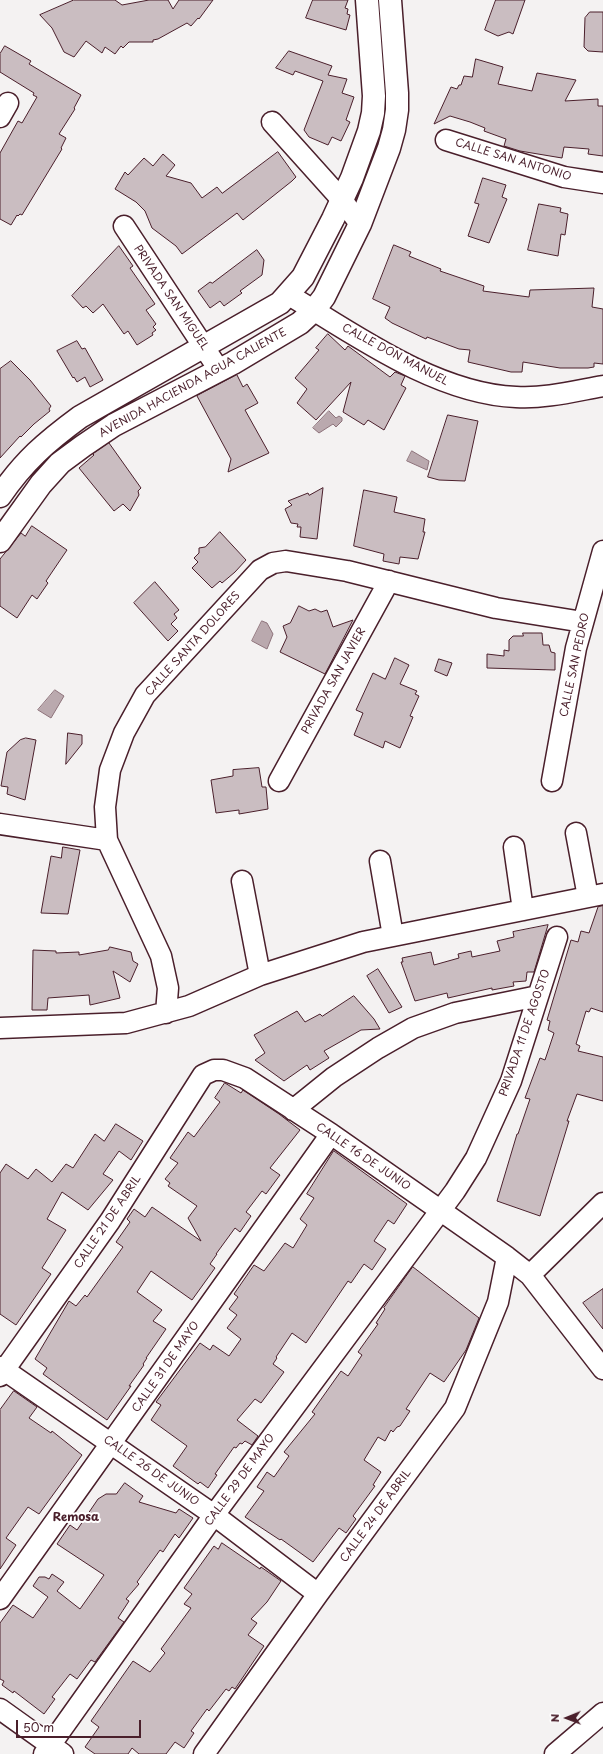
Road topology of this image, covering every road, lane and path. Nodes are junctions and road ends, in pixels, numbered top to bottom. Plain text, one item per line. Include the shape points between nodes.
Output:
1 (368, 0) edge
2 (390, 0) edge
3 (272, 122) dead end
4 (446, 140) dead end
5 (603, 183) edge
6 (342, 200) junction
7 (360, 224) junction
8 (124, 226) dead end
9 (289, 295) junction
10 (314, 310) junction
11 (204, 348) junction
12 (219, 370) junction
13 (603, 386) edge
14 (0, 496) edge
15 (0, 541) edge
16 (603, 551) edge
17 (389, 581) junction
18 (584, 622) junction
19 (279, 781) dead end
20 (552, 781) dead end
21 (0, 824) edge
22 (576, 833) dead end
23 (107, 840) junction
24 (514, 847) dead end
25 (380, 861) dead end
26 (242, 881) dead end
27 (596, 895) edge
28 (523, 910) junction
29 (393, 936) junction
30 (557, 937) dead end
31 (260, 976) junction
32 (538, 996) junction
33 (166, 1013) junction
34 (0, 1028) edge
35 (214, 1070) joint
36 (293, 1110) junction
37 (331, 1134) junction
38 (603, 1203) edge
39 (441, 1210) junction
40 (507, 1257) junction
41 (530, 1275) junction
42 (603, 1369) edge
43 (1, 1371) edge
44 (112, 1443) junction
45 (214, 1515) junction
46 (318, 1594) junction
47 (0, 1599) edge
48 (0, 1709) edge
49 (603, 1713) edge
50 (53, 1751) edge
51 (204, 1754) edge
52 (555, 1754) edge

1 - 6 main road via 373,113 369,131
2 - 7 main road, AVENIDA HACIENDA AGUA CALIENTE via 398,93 397,110 389,148
3 - 6 street
4 - 5 street, CALLE SAN ANTONIO via 564,177
6 - 7 street
6 - 9 main road via 303,277
7 - 10 main road, AVENIDA HACIENDA AGUA CALIENTE via 324,297
8 - 11 street, PRIVADA SAN MIGUEL
9 - 10 street, CALLE DON MANUEL
9 - 11 main road via 280,303
10 - 12 main road, AVENIDA HACIENDA AGUA CALIENTE via 300,323
10 - 13 street, CALLE DON MANUEL via 422,371 453,385 488,395 517,397
11 - 12 street, PRIVADA SAN MIGUEL
11 - 14 main road via 80,418 52,437 18,470
12 - 15 main road, AVENIDA HACIENDA AGUA CALIENTE via 114,425 77,450 41,484
16 - 18 street, CALLE SAN PEDRO
17 - 18 street, CALLE SANTA DOLORES via 496,608
17 - 19 street, PRIVADA SAN JAVIER
17 - 23 street, CALLE SANTA DOLORES via 286,561 273,563 260,570 145,696 127,726 110,770 105,807
18 - 20 street, CALLE SAN PEDRO via 576,648
21 - 23 street
22 - 27 street
23 - 33 street, CALLE SANTA DOLORES via 161,956 168,988
24 - 28 street
25 - 29 street
26 - 31 street
27 - 28 street
28 - 29 street
29 - 31 street via 363,942
30 - 32 street, PRIVADA 11 DE AGOSTO
31 - 33 street
32 - 36 street via 455,1013 413,1028 334,1077
32 - 39 street, PRIVADA 11 DE AGOSTO via 511,1081 476,1158
33 - 34 street via 126,1023
35 - 36 street, CALLE 16 DE JUNIO via 245,1078
35 - 43 street, CALLE 21 DE ABRIL via 204,1075 110,1221
36 - 37 street, CALLE 16 DE JUNIO
37 - 39 street, CALLE 16 DE JUNIO
37 - 44 street, CALLE 31 DE MAYO
38 - 41 street
39 - 40 street, CALLE 16 DE JUNIO
39 - 45 street, CALLE 29 DE MAYO
40 - 41 street, CALLE 16 DE JUNIO
40 - 46 street, CALLE 24 DE ABRIL via 498,1302 455,1408
41 - 42 street, CALLE 16 DE JUNIO
43 - 44 street, CALLE 26 DE JUNIO
44 - 45 street, CALLE 26 DE JUNIO
44 - 47 street, CALLE 31 DE MAYO
45 - 46 street, CALLE 26 DE JUNIO
45 - 50 street, CALLE 29 DE MAYO
46 - 51 street, CALLE 24 DE ABRIL
48 - 50 street
49 - 52 street

